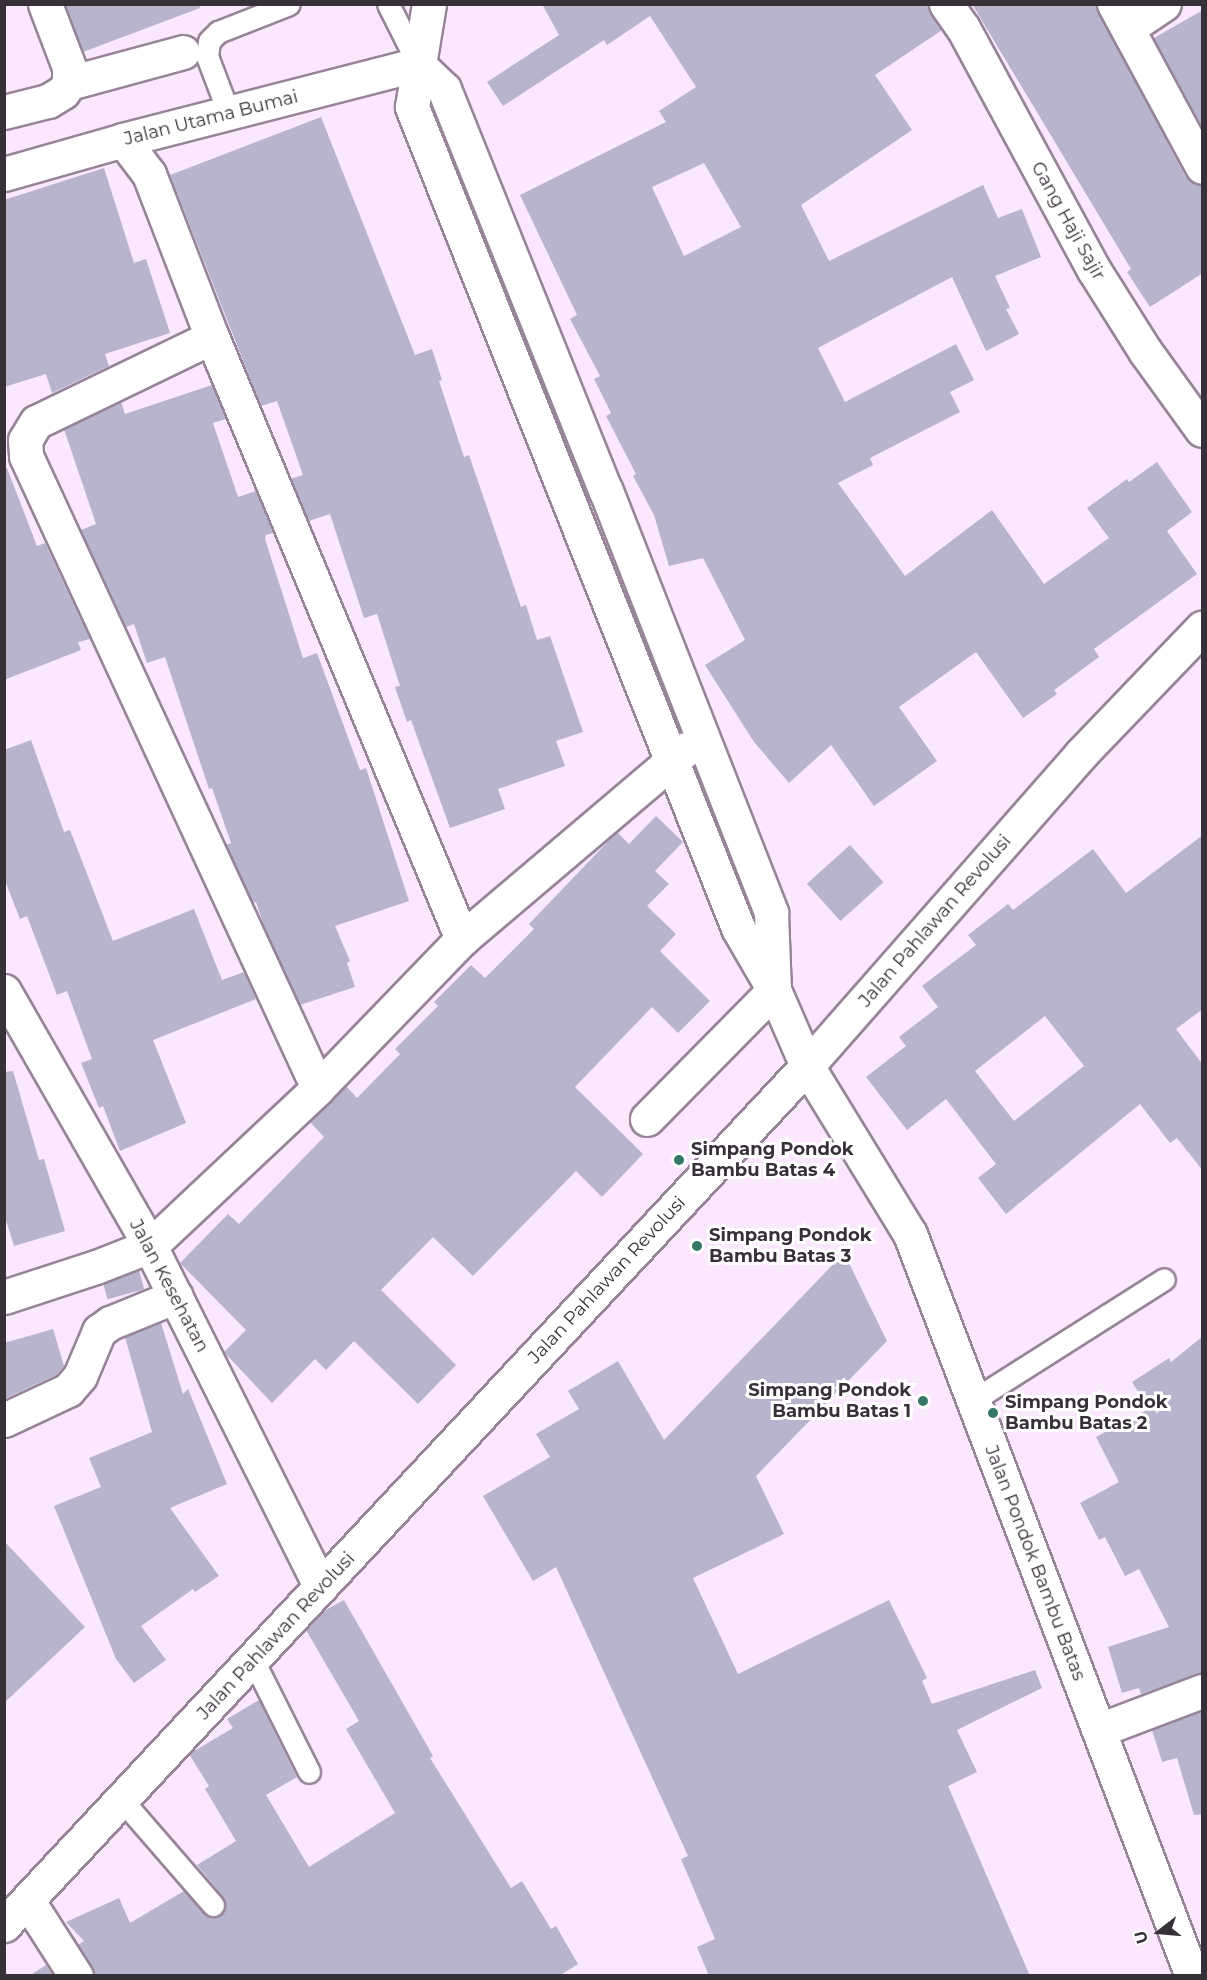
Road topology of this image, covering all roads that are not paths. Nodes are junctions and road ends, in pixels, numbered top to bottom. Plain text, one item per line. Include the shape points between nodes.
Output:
1 (45, 4) edge
2 (289, 4) edge
3 (388, 4) edge
4 (429, 4) edge
5 (946, 4) edge
6 (1164, 4) edge
7 (1121, 16) edge
8 (183, 52) dead end
9 (418, 64) junction
10 (69, 83) junction
11 (4, 112) edge
12 (229, 114) junction
13 (123, 140) junction
14 (1203, 167) edge
15 (4, 174) edge
16 (212, 337) junction
17 (1203, 430) edge
18 (606, 491) junction
19 (569, 505) junction
20 (1203, 628) edge
21 (701, 736) junction
22 (670, 762) junction
23 (462, 939) junction
24 (774, 990) junction
25 (4, 991) edge
26 (807, 1066) junction
27 (318, 1088) junction
28 (647, 1119) dead end
29 (150, 1246) junction
30 (1164, 1279) dead end
31 (176, 1296) junction
32 (4, 1297) edge
33 (972, 1401) junction
34 (4, 1420) edge
35 (321, 1587) junction
36 (253, 1660) junction
37 (1203, 1691) edge
38 (1099, 1730) junction
39 (309, 1772) dead end
40 (122, 1800) junction
41 (28, 1901) junction
42 (213, 1905) dead end
43 (4, 1925) edge
44 (76, 1976) edge
45 (1192, 1976) edge

1 - 10 street via 69,67
2 - 12 lane via 218,32 209,41 207,56
3 - 9 lane
4 - 9 street
5 - 17 street, Gang Haji Sajir via 963,28 1094,270 1145,351
6 - 7 street
7 - 14 street
8 - 10 street
9 - 12 street, Jalan Utama Bumai
9 - 18 street via 444,89
9 - 19 street via 412,106
10 - 11 street via 63,92 48,100
12 - 13 street, Jalan Utama Bumai
13 - 15 street, Jalan Utama Bumai
13 - 16 street via 148,174
16 - 23 street
16 - 27 street via 36,422 25,440 26,456
18 - 19 street
18 - 21 street
19 - 22 street
20 - 26 street, Jalan Pahlawan Revolusi via 1081,754
21 - 22 street
21 - 24 street via 771,913
22 - 23 street
22 - 24 street via 738,928
23 - 27 street
24 - 26 street, Jalan Pondok Bambu Batas
24 - 28 street
25 - 29 street, Jalan Kesehatan
26 - 33 street, Jalan Pondok Bambu Batas via 910,1234
26 - 35 street, Jalan Pahlawan Revolusi
27 - 29 street
29 - 31 street, Jalan Kesehatan
29 - 32 street
30 - 33 lane
31 - 34 street via 110,1323 99,1331 80,1376 68,1390
31 - 35 street, Jalan Kesehatan
33 - 38 street, Jalan Pondok Bambu Batas
35 - 36 street, Jalan Pahlawan Revolusi
36 - 39 lane
36 - 40 street, Jalan Pahlawan Revolusi
37 - 38 street
38 - 45 street, Jalan Pondok Bambu Batas
40 - 41 street, Jalan Pahlawan Revolusi
40 - 42 lane
41 - 43 street, Jalan Pahlawan Revolusi
41 - 44 street

